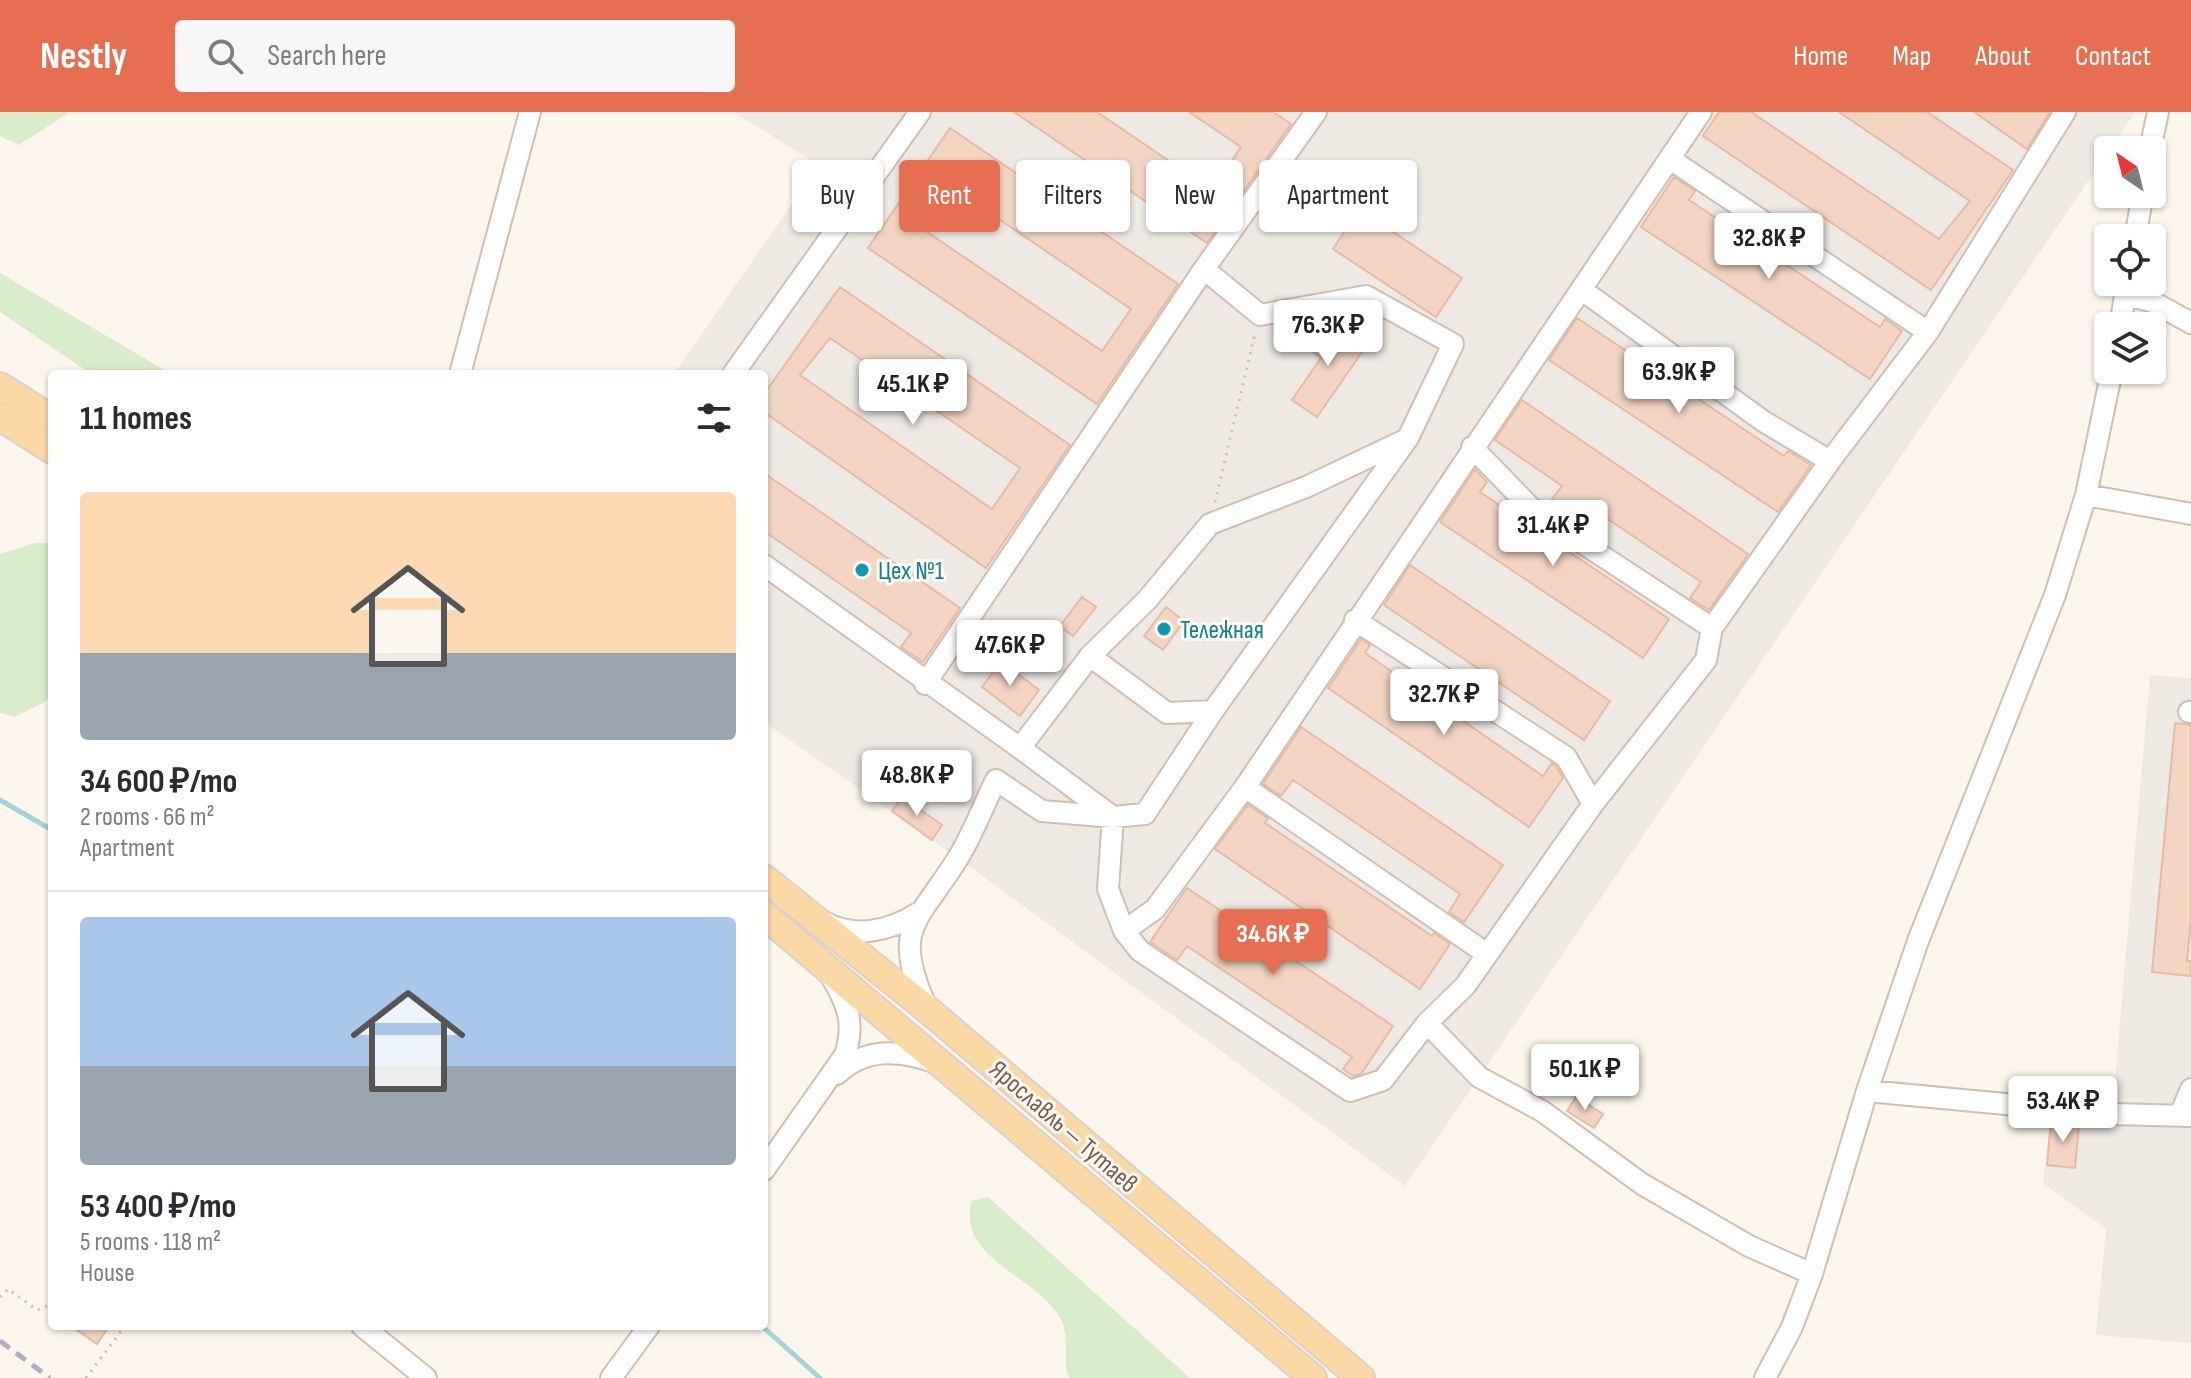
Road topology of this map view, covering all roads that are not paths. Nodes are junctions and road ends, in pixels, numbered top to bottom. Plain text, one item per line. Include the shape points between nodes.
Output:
1 (530, 112) edge
2 (920, 112) edge
3 (1316, 112) edge
4 (1701, 112) edge
5 (2065, 112) edge
6 (2158, 112) edge
7 (2153, 136) edge
8 (1670, 159) junction
9 (1204, 269) junction
10 (1582, 290) junction
11 (2141, 296) edge
12 (2191, 323) edge
13 (1928, 332) junction
14 (461, 370) edge
15 (736, 370) edge
16 (2109, 384) edge
17 (0, 386) edge
18 (48, 416) edge
19 (0, 417) edge
20 (1408, 438) junction
21 (48, 447) edge
22 (1472, 447) junction
23 (1830, 461) junction
24 (2086, 495) junction
25 (2191, 514) edge
26 (768, 568) edge
27 (1355, 620) junction
28 (1712, 628) junction
29 (1090, 656) junction
30 (925, 684) junction
31 (1213, 711) junction
32 (1020, 748) junction
33 (1245, 787) junction
34 (1593, 804) junction
35 (1113, 817) junction
36 (768, 881) edge
37 (918, 913) junction
38 (811, 914) junction
39 (768, 918) edge
40 (1124, 931) junction
41 (1487, 954) junction
42 (821, 961) junction
43 (928, 1010) junction
44 (1427, 1023) junction
45 (942, 1065) junction
46 (829, 1082) junction
47 (2191, 1089) edge
48 (1867, 1091) junction
49 (2185, 1116) edge
50 (768, 1165) edge
51 (1812, 1274) junction
52 (367, 1330) edge
53 (646, 1330) edge
54 (426, 1378) edge
55 (611, 1378) edge
56 (1313, 1378) edge
57 (1361, 1378) edge
58 (1765, 1378) edge

1 - 14 street
2 - 15 street
3 - 9 street
4 - 8 street
5 - 13 street
6 - 7 street
8 - 10 street
8 - 13 street
9 - 20 street via 1260,315 1366,296 1453,344
9 - 30 street
10 - 22 street
10 - 23 street via 1763,421
11 - 12 street
13 - 23 street
16 - 24 street
17 - 18 main road
19 - 21 main road
20 - 29 street via 1306,487 1210,524 1147,600
20 - 31 street
22 - 27 street
22 - 28 street via 1535,512
23 - 28 street
24 - 25 street
24 - 48 street via 2028,669 1918,941
26 - 30 street
27 - 33 street
27 - 34 street via 1566,757
28 - 34 street via 1706,660
29 - 31 street via 1167,713
29 - 32 street
30 - 32 street
31 - 35 street via 1145,814
32 - 35 street
33 - 40 street via 1155,909
33 - 41 street
34 - 41 street
35 - 37 street via 1042,811 996,780 958,858
35 - 40 street via 1108,889
36 - 38 main road, Ярославль — Тутаев
37 - 38 street via 897,927 864,931 837,929
37 - 43 street via 909,945 912,975
38 - 43 main road, Ярославль — Тутаев
39 - 42 main road, Ярославль — Тутаев
40 - 44 street via 1140,951 1350,1091 1383,1080
41 - 44 street via 1465,986
42 - 45 main road, Ярославль — Тутаев
42 - 46 street via 850,1016 851,1037
43 - 57 main road, Ярославль — Тутаев
44 - 51 street via 1479,1077 1542,1111 1642,1184 1749,1246
45 - 46 street via 888,1052 864,1057
45 - 56 main road, Ярославль — Тутаев
46 - 50 street
47 - 49 street
48 - 49 street
48 - 51 street
51 - 58 street
52 - 54 street
53 - 55 street

